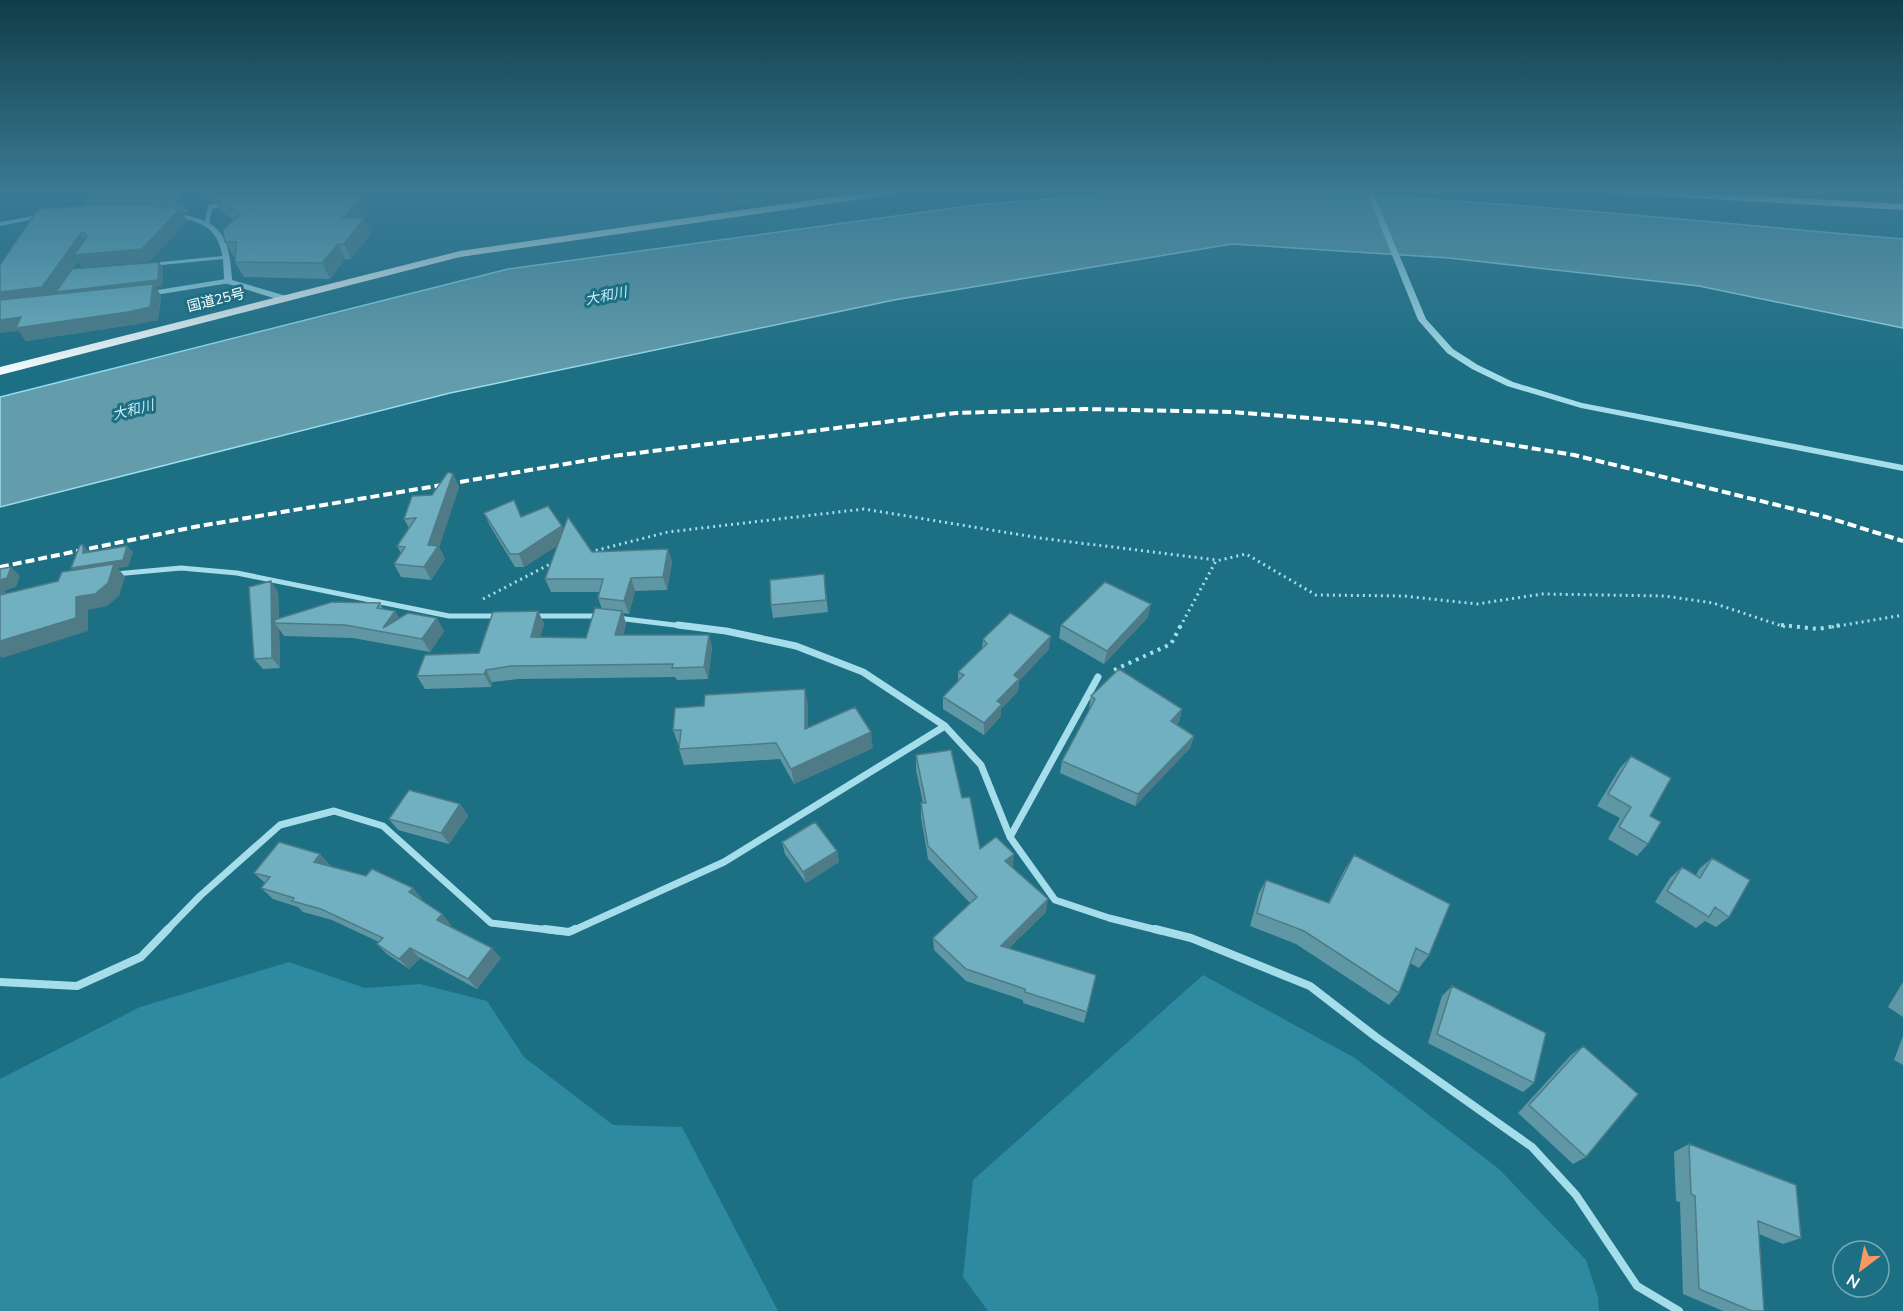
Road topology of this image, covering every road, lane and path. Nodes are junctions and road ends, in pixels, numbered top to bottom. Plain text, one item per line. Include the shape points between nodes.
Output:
1 (228, 251) edge
2 (479, 251) edge
3 (1394, 251) edge
4 (228, 257) junction
5 (145, 265) edge
6 (228, 281) junction
7 (141, 294) edge
8 (283, 298) junction
9 (0, 371) edge
10 (1903, 468) edge
11 (583, 554) edge
12 (562, 559) edge
13 (1220, 560) junction
14 (104, 576) edge
15 (480, 600) dead end
16 (1903, 615) edge
17 (509, 616) edge
18 (521, 616) edge
19 (1098, 678) joint
20 (945, 726) junction
21 (1010, 837) junction
22 (0, 982) edge
23 (1679, 1311) edge

1 - 4 street
2 - 8 highway, 国道25号
3 - 10 street via 1422,320 1450,351 1510,384 1581,405
4 - 5 lane
4 - 6 street
6 - 7 street
6 - 8 street
8 - 9 highway, 国道25号
11 - 13 path via 668,532 864,509 1040,538
12 - 15 path
13 - 16 path via 1246,554 1316,595 1404,596 1477,604 1542,594 1665,596 1713,603 1788,628 1818,629
13 - 19 path via 1171,644
14 - 17 street via 181,568 237,573 449,616
18 - 20 street via 605,616 726,631 796,646 863,672
19 - 21 street
20 - 21 street via 981,765
20 - 22 street via 724,862 569,932 491,923 383,826 334,811 280,825 141,957 76,986
21 - 23 street via 1054,900 1191,938 1310,986 1532,1147 1576,1195 1637,1286

